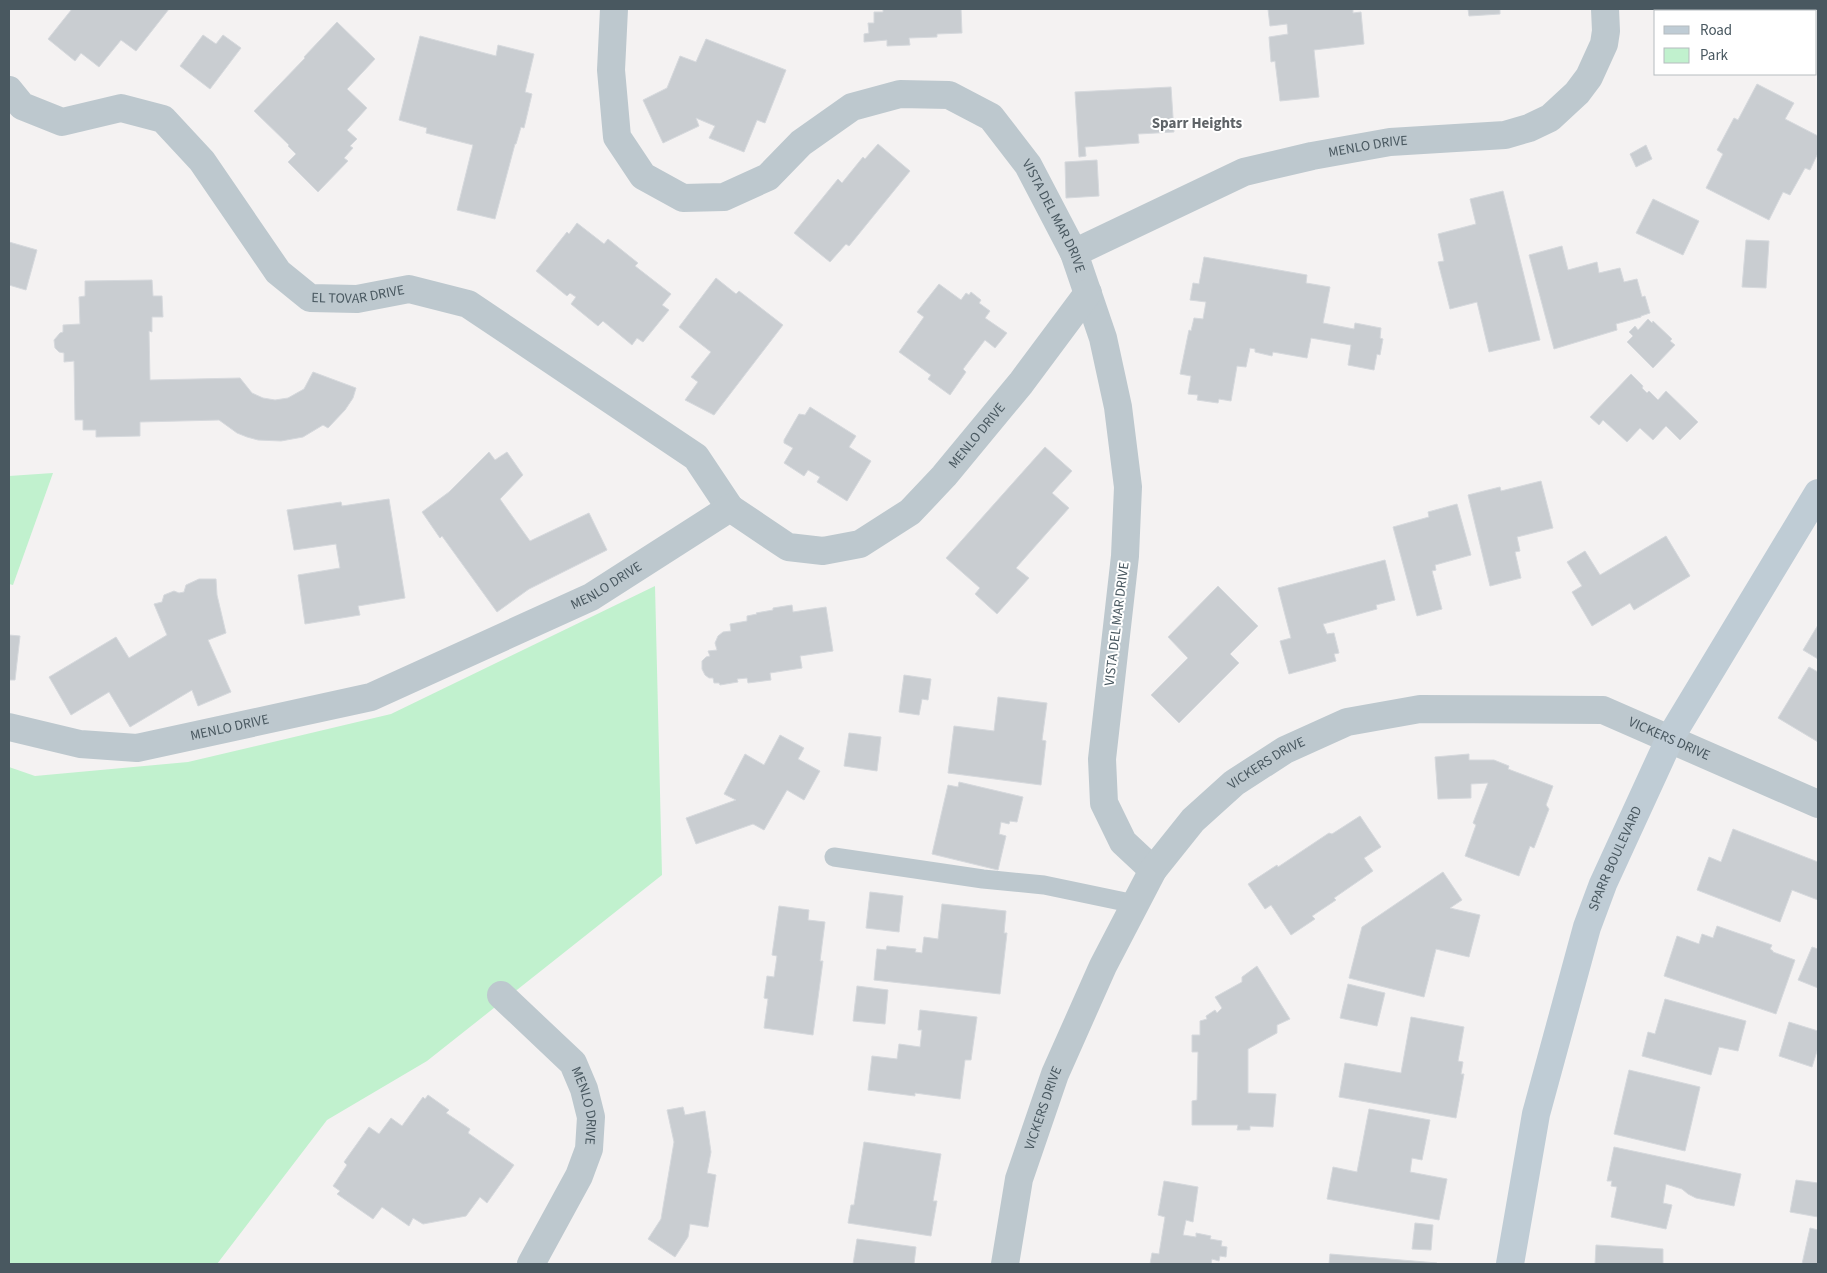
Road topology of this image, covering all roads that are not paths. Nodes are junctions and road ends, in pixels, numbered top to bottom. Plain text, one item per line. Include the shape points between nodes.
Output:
1 (614, 9) edge
2 (1606, 9) edge
3 (9, 90) edge
4 (1074, 253) junction
5 (1088, 293) junction
6 (1818, 493) edge
7 (730, 508) junction
8 (9, 727) edge
9 (1670, 738) junction
10 (1818, 804) edge
11 (834, 856) dead end
12 (1153, 870) junction
13 (1135, 904) junction
14 (501, 996) dead end
15 (531, 1264) edge
16 (1005, 1264) edge
17 (1510, 1264) edge

1 - 4 street, VISTA DEL MAR DRIVE via 611,70 617,137 643,176 683,198 724,197 768,177 801,143 852,107 900,94 949,95 990,116 1028,165
2 - 4 street, MENLO DRIVE via 1604,44 1589,77 1550,118 1529,128 1505,135 1390,142 1244,172
3 - 7 street, EL TOVAR DRIVE via 22,106 62,122 121,108 163,119 202,161 278,272 310,298 357,299 409,289 468,304 696,457
4 - 5 street, VISTA DEL MAR DRIVE
5 - 7 street, MENLO DRIVE via 1021,383 944,476 910,512 860,544 823,551 788,546
5 - 12 street, VISTA DEL MAR DRIVE via 1104,338 1118,407 1128,487 1125,556 1102,759 1104,803 1123,842
6 - 9 street, SPARR BOULEVARD
7 - 8 street, MENLO DRIVE via 591,597 371,697 137,748 80,744
9 - 10 street, VICKERS DRIVE
9 - 12 street, VICKERS DRIVE via 1604,710 1420,709 1347,722 1285,750 1234,783 1193,820
9 - 17 street, SPARR BOULEVARD via 1587,926 1536,1114
11 - 13 lane via 1044,885
12 - 13 street, VICKERS DRIVE
13 - 16 street, VICKERS DRIVE via 1103,966 1055,1074 1018,1178
14 - 15 street, MENLO DRIVE via 573,1064 591,1117 589,1149 579,1176

